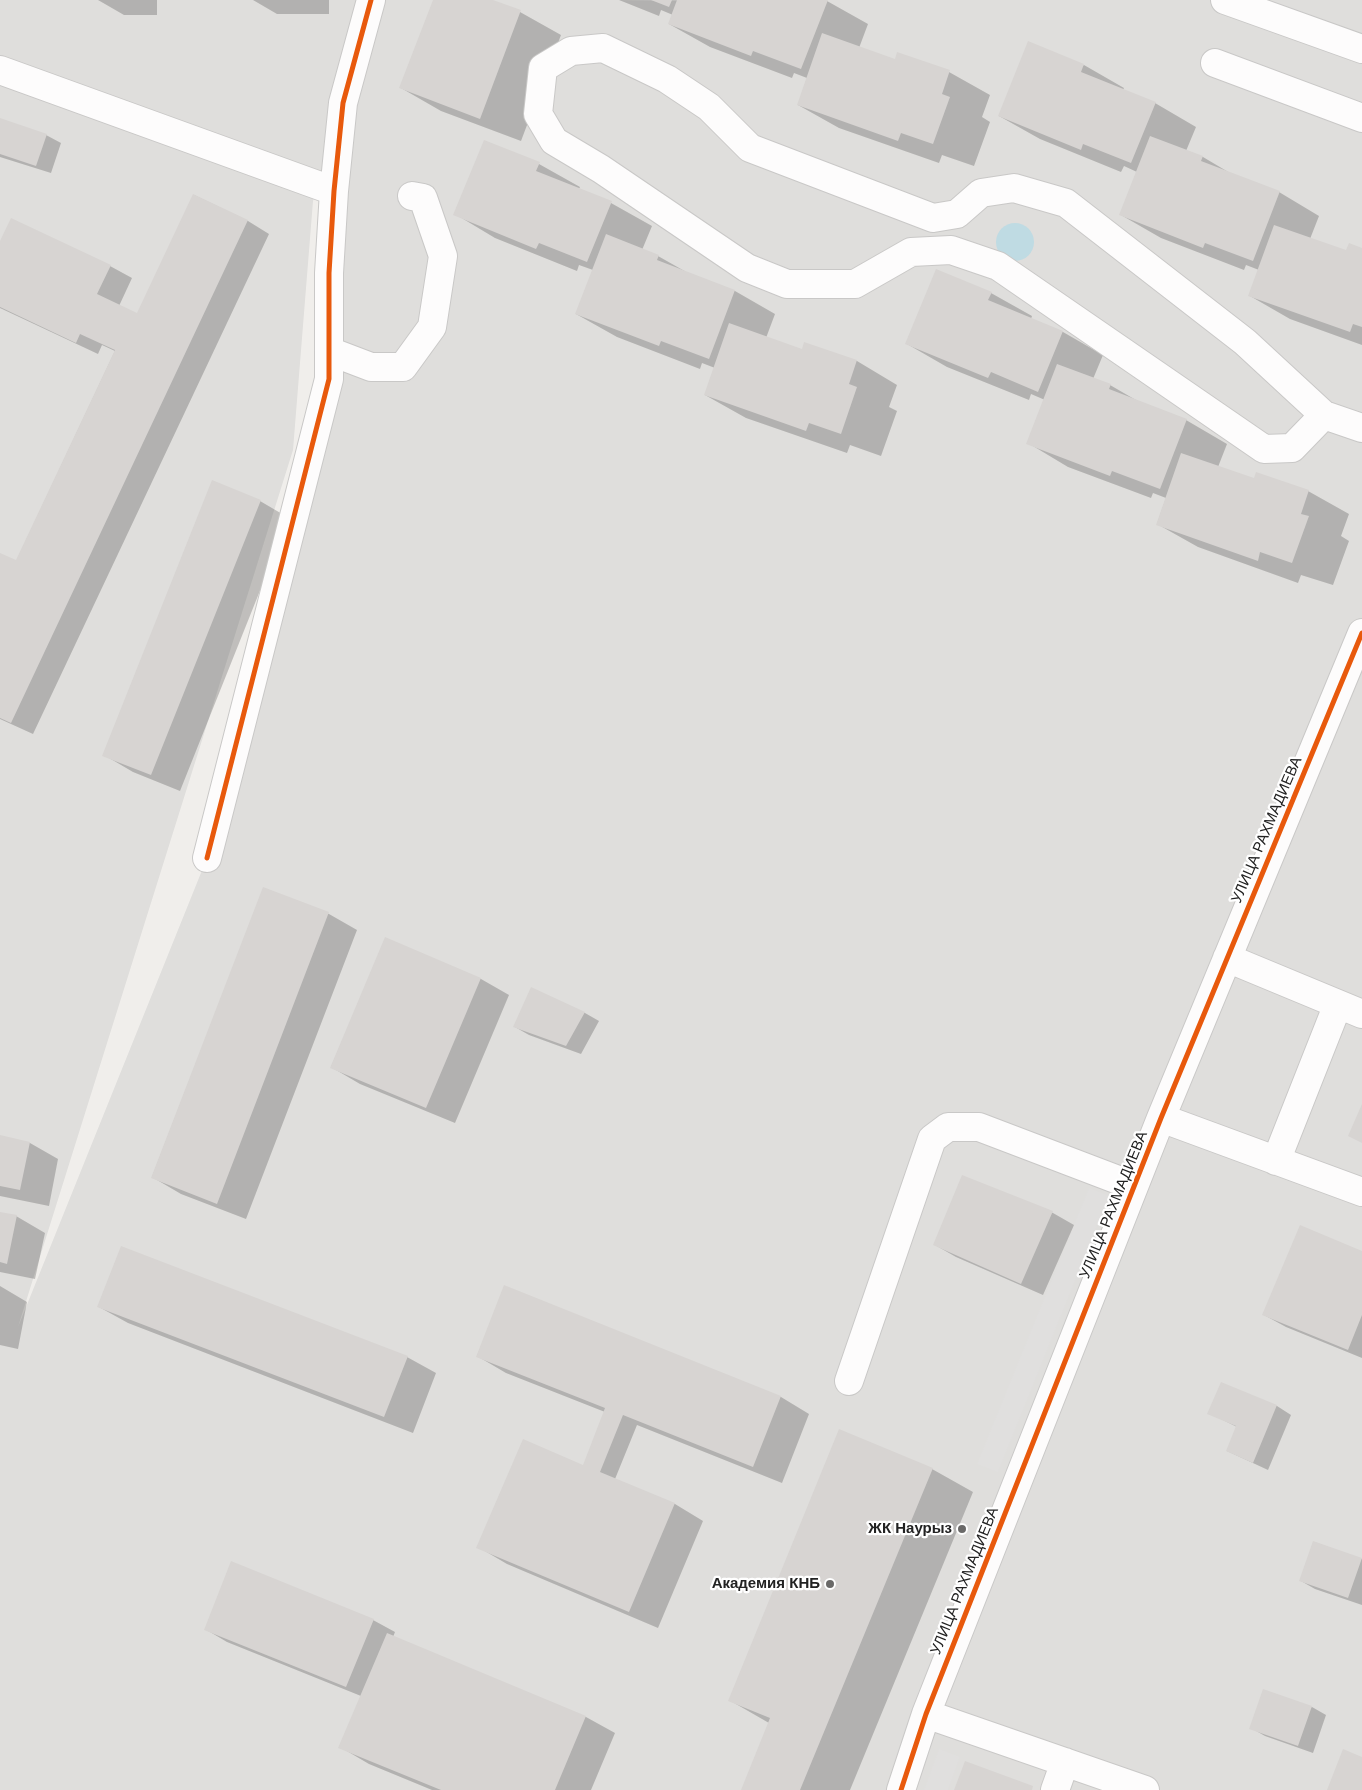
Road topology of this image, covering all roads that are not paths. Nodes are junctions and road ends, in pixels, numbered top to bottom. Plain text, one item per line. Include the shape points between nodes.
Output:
1 (371, 0) edge
2 (1225, 0) edge
3 (1362, 49) edge
4 (1215, 63) dead end
5 (0, 70) edge
6 (1362, 118) edge
7 (334, 191) junction
8 (412, 196) dead end
9 (933, 218) junction
10 (911, 252) junction
11 (329, 352) junction
12 (1324, 415) junction
13 (1362, 428) edge
14 (1362, 633) edge
15 (207, 858) dead end
16 (1227, 958) junction
17 (1350, 1009) edge
18 (1161, 1118) junction
19 (1276, 1161) junction
20 (1134, 1186) junction
21 (1362, 1192) edge
22 (849, 1381) dead end
23 (926, 1714) junction
24 (1065, 1762) junction
25 (901, 1790) edge
26 (1055, 1790) edge
27 (1145, 1790) edge

1 - 7 street via 343,103
2 - 3 street
4 - 6 street
5 - 7 street
7 - 11 street
8 - 11 street via 423,198 442,256 432,327 403,367 371,367
9 - 10 street
9 - 10 street via 750,148 709,107 667,79 603,48 572,52 543,68 538,114 554,141 747,268 787,284 855,284
9 - 12 street via 958,214 981,193 1014,188 1066,203 1245,342
10 - 12 street via 952,250 998,266 1264,449 1292,448
11 - 15 street via 329,379
12 - 13 street
14 - 16 street, УЛИЦА РАХМАДИЕВА
16 - 17 street
16 - 18 street, УЛИЦА РАХМАДИЕВА
17 - 19 street
18 - 19 street
18 - 20 street, УЛИЦА РАХМАДИЕВА
19 - 21 street
20 - 22 street via 979,1127 948,1127 932,1140
20 - 23 street, УЛИЦА РАХМАДИЕВА
23 - 24 street
23 - 25 street, УЛИЦА РАХМАДИЕВА
24 - 26 street
24 - 27 street

